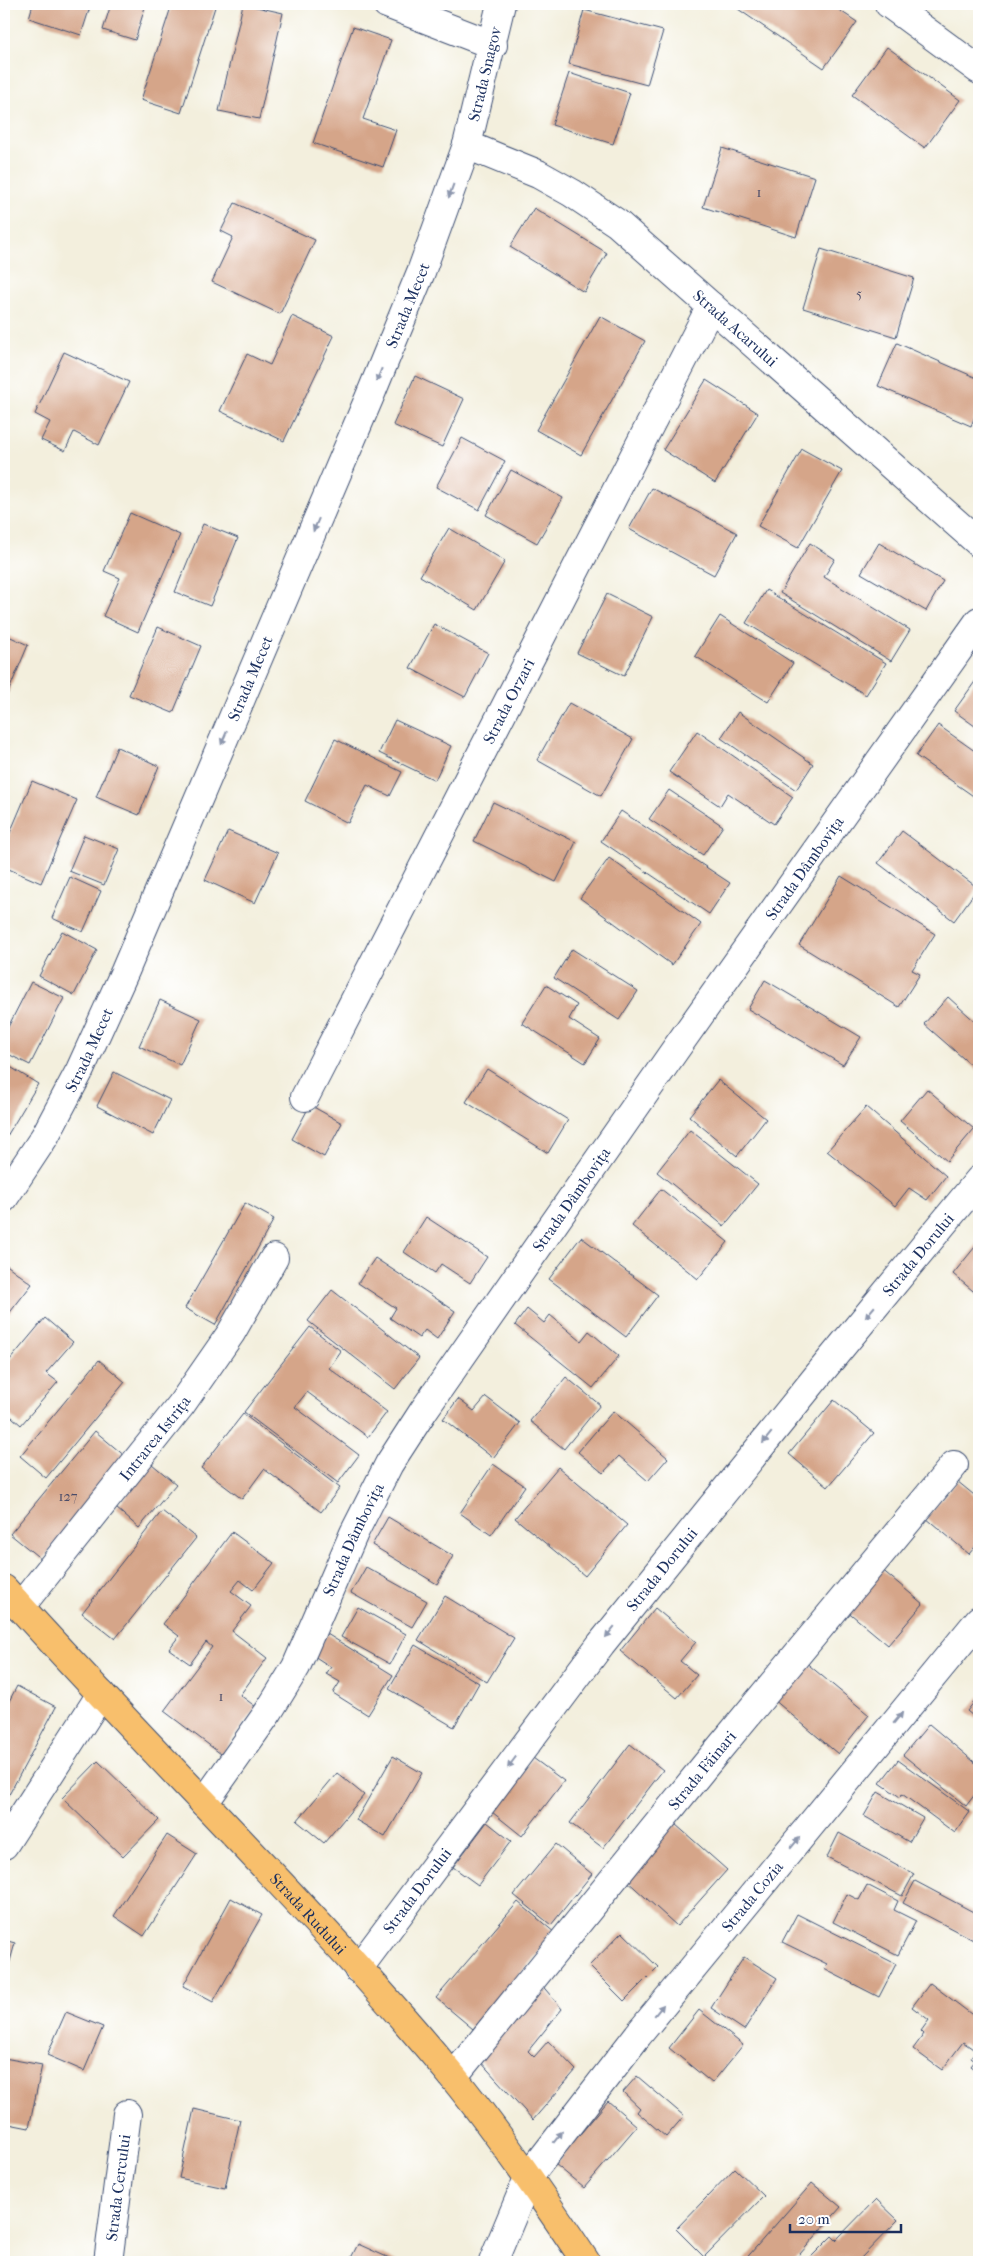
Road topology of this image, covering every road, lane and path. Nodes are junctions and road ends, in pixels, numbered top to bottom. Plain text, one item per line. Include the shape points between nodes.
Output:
1 (387, 4) edge
2 (501, 4) edge
3 (889, 4) edge
4 (493, 45) junction
5 (979, 70) edge
6 (467, 145) junction
7 (711, 306) junction
8 (979, 544) edge
9 (979, 621) edge
10 (304, 1097) dead end
11 (979, 1180) edge
12 (4, 1198) edge
13 (274, 1258) dead end
14 (954, 1466) dead end
15 (12, 1598) edge
16 (979, 1620) edge
17 (101, 1694) junction
18 (204, 1803) junction
19 (4, 1845) edge
20 (358, 1969) junction
21 (453, 2077) junction
22 (127, 2114) dead end
23 (528, 2176) junction
24 (108, 2262) edge
25 (493, 2262) edge
26 (586, 2262) edge

1 - 4 street
2 - 4 street, Strada Snagov
3 - 5 street
4 - 6 street, Strada Snagov
6 - 7 street, Strada Acarului via 538,174 617,223
6 -> 12 street, Strada Mecet via 421,272 370,396 125,971 54,1120
7 - 8 street, Strada Acarului
7 - 10 street, Strada Orzari
9 - 18 street, Strada Dâmbovița via 674,1050 424,1410 389,1464 354,1532 296,1666 269,1712
11 -> 20 street, Strada Dorului via 600,1644
13 - 15 street, Intrarea Istrița via 231,1333 181,1405
14 - 21 street, Strada Făinari
15 - 17 main road, Strada Rudului
23 -> 16 street, Strada Cozia via 638,2035
17 - 18 main road, Strada Rudului
17 - 19 street
18 - 20 main road, Strada Rudului
20 - 21 main road, Strada Rudului
21 - 23 main road, Strada Rudului
22 - 24 street, Strada Cercului
23 - 25 street, Strada Cozia
23 - 26 main road, Strada Rudului

